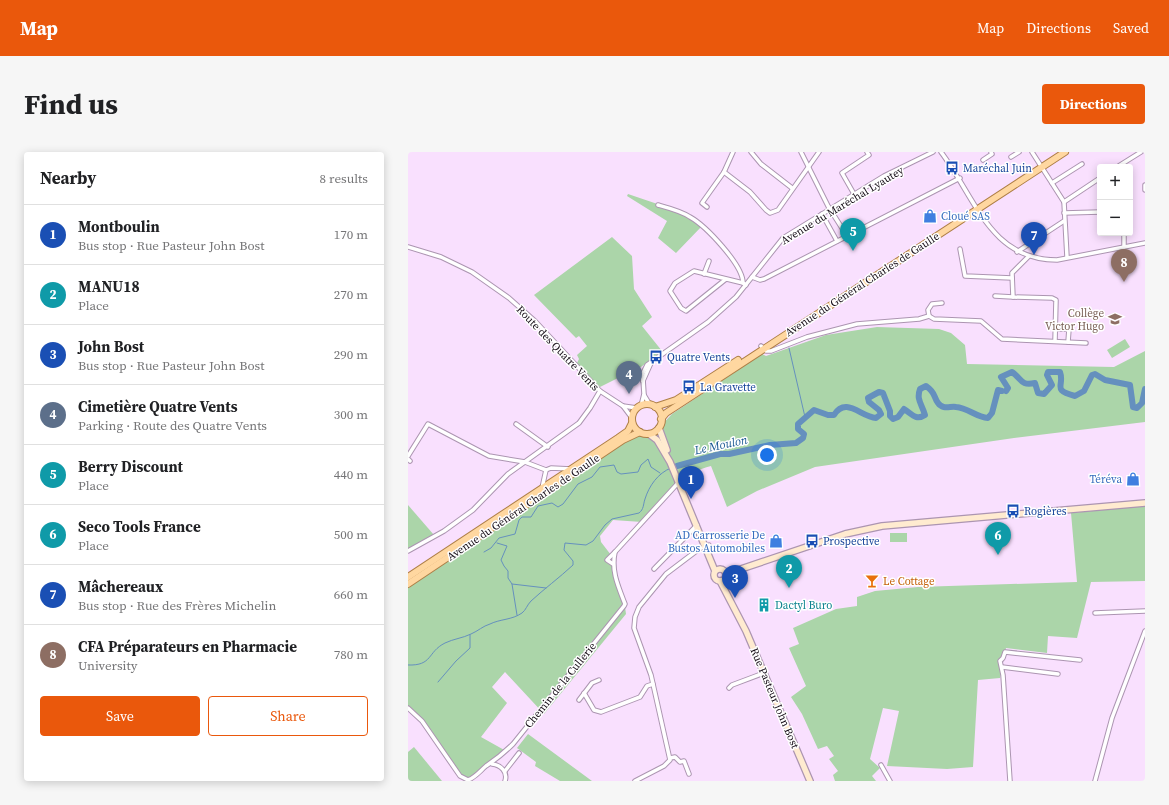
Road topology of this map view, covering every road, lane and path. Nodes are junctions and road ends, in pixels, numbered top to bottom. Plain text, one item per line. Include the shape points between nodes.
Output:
1 (733, 152) edge
2 (750, 152) edge
3 (801, 152) edge
4 (818, 152) edge
5 (867, 152) edge
6 (933, 152) edge
7 (941, 152) edge
8 (991, 152) edge
9 (1019, 152) edge
10 (1032, 152) edge
11 (1060, 152) edge
12 (1065, 152) edge
13 (1141, 152) edge
14 (1011, 156) dead end
15 (983, 160) dead end
16 (1082, 164) dead end
17 (1122, 164) edge
18 (808, 165) junction
19 (1041, 166) junction
20 (724, 172) junction
21 (960, 178) junction
22 (1097, 180) edge
23 (1052, 184) junction
24 (1145, 185) edge
25 (792, 188) junction
26 (1145, 190) edge
27 (854, 194) junction
28 (1064, 202) junction
29 (658, 205) dead end
30 (707, 206) dead end
31 (977, 208) junction
32 (831, 209) junction
33 (1097, 212) edge
34 (1064, 213) junction
35 (822, 214) junction
36 (1064, 221) junction
37 (847, 236) junction
38 (1124, 236) edge
39 (837, 241) junction
40 (1145, 243) edge
41 (408, 247) edge
42 (1124, 247) junction
43 (960, 249) dead end
44 (1017, 252) junction
45 (1029, 256) junction
46 (1067, 258) junction
47 (709, 260) dead end
48 (704, 274) junction
49 (752, 277) junction
50 (1012, 278) junction
51 (726, 279) junction
52 (745, 284) junction
53 (995, 296) dead end
54 (1013, 297) junction
55 (942, 303) dead end
56 (929, 316) junction
57 (1056, 329) junction
58 (1055, 341) junction
59 (1068, 342) junction
60 (1086, 343) dead end
61 (762, 347) junction
62 (652, 362) junction
63 (643, 381) junction
64 (600, 391) junction
65 (644, 394) junction
66 (623, 406) junction
67 (653, 406) junction
68 (639, 407) junction
69 (662, 419) junction
70 (632, 420) junction
71 (516, 424) dead end
72 (659, 428) junction
73 (640, 432) junction
74 (649, 434) junction
75 (548, 447) junction
76 (408, 456) edge
77 (671, 461) junction
78 (525, 462) junction
79 (572, 469) junction
80 (546, 470) junction
81 (676, 472) junction
82 (679, 482) junction
83 (541, 489) junction
84 (1145, 503) edge
85 (697, 525) junction
86 (707, 545) junction
87 (408, 551) edge
88 (654, 569) dead end
89 (717, 570) junction
90 (408, 577) edge
91 (724, 578) junction
92 (408, 584) edge
93 (1145, 611) edge
94 (1095, 613) dead end
95 (1145, 631) edge
96 (1080, 660) dead end
97 (1002, 667) junction
98 (764, 673) junction
99 (1058, 674) dead end
100 (599, 680) dead end
101 (653, 684) junction
102 (729, 688) dead end
103 (584, 693) junction
104 (579, 700) dead end
105 (408, 708) edge
106 (518, 753) dead end
107 (670, 758) junction
108 (492, 764) junction
109 (881, 765) dead end
110 (504, 771) junction
111 (690, 774) dead end
112 (505, 781) edge
113 (635, 781) edge
114 (810, 781) edge
115 (890, 781) edge
116 (1010, 781) edge
117 (1095, 781) edge

1 - 20 street
2 - 25 street
3 - 18 street
4 - 18 street
5 - 27 street via 869,155 842,173
6 - 27 street, Avenue du Maréchal Lyautey
7 - 21 street
8 - 15 street via 992,154
9 - 14 street
10 - 19 street
11 - 19 main road, Avenue du Général Charles de Gaulle
12 - 19 main road, Avenue du Général Charles de Gaulle
13 - 17 street
16 - 23 street
18 - 25 street
18 - 32 street
19 - 23 street
19 - 31 main road, Avenue du Général Charles de Gaulle
20 - 25 street via 750,192 770,213 778,210
20 - 30 street via 702,203
21 - 31 street
21 - 37 street
22 - 28 street
23 - 28 street
24 - 26 street
27 - 32 street, Avenue du Maréchal Lyautey
28 - 34 street
29 - 52 street via 690,217 714,236 731,258
31 - 44 street via 995,234
31 - 61 main road, Avenue du Général Charles de Gaulle
32 - 35 street, Avenue du Maréchal Lyautey
32 - 37 street
33 - 34 street
34 - 36 street
35 - 39 street
35 - 49 street, Avenue du Maréchal Lyautey via 783,238
36 - 44 street
36 - 46 street
37 - 39 street
38 - 42 street
39 - 49 street via 764,279
40 - 42 street
41 - 64 street, Route des Quatre Vents via 460,265 509,298
42 - 46 street
43 - 50 street via 965,276
44 - 45 street
45 - 46 street via 1046,260
45 - 50 street via 1013,271
47 - 48 street
48 - 51 street
48 - 51 street via 692,272 671,288 682,310 688,310
49 - 52 street, Avenue du Maréchal Lyautey
50 - 54 street
51 - 52 street
52 - 62 street, Avenue du Maréchal Lyautey via 736,297 708,322
53 - 54 street
54 - 57 street via 1054,298 1057,302
55 - 56 street via 932,304 928,310
56 - 58 street via 981,321 1002,339
56 - 61 street via 857,324 807,337 771,351
57 - 58 street
57 - 59 street via 1068,329
58 - 59 street
59 - 60 street
61 - 67 main road, Avenue du Général Charles de Gaulle via 676,400
61 - 69 main road, Avenue du Général Charles de Gaulle via 666,413
62 - 63 street, Avenue du Maréchal Lyautey
62 - 63 street, Avenue du Maréchal Lyautey via 641,372
63 - 65 street, Avenue du Maréchal Lyautey
64 - 66 street, Route des Quatre Vents
64 - 75 street via 579,422
65 - 67 street, Avenue du Maréchal Lyautey
65 - 68 street, Avenue du Maréchal Lyautey
66 - 68 street
66 - 70 street
67 - 68 main road, Avenue du Général Charles de Gaulle
67 - 69 main road via 660,412
68 - 70 main road, Avenue du Général Charles de Gaulle
69 - 72 main road, Avenue du Général Charles de Gaulle
70 - 73 main road
70 - 79 main road, Avenue du Général Charles de Gaulle via 628,431
71 - 75 street
72 - 74 main road
72 - 77 main road
73 - 74 main road
73 - 92 main road, Avenue du Général Charles de Gaulle
74 - 77 main road via 657,440
75 - 78 street
76 - 78 street via 428,424 489,456
77 - 81 main road
78 - 80 street
78 - 87 street via 508,474 467,514 444,531
79 - 80 street
79 - 83 main road, Avenue du Général Charles de Gaulle
80 - 83 street
81 - 82 main road
81 - 86 main road
82 - 85 main road
82 - 108 street, Chemin de la Cullerie via 615,552 614,577 625,604 513,744
83 - 90 main road, Avenue du Général Charles de Gaulle
84 - 91 main road via 882,526 845,534
85 - 86 main road
85 - 88 street
86 - 89 main road
86 - 101 street via 666,574 636,612 634,628
89 - 91 main road via 724,570
89 - 91 main road, Rue Pasteur John Bost via 714,576
91 - 98 main road, Rue Pasteur John Bost
93 - 94 street
95 - 117 street via 1112,718
96 - 97 street via 1007,651 1000,661
97 - 99 street
97 - 116 street
98 - 102 street
98 - 114 main road, Rue Pasteur John Bost
100 - 103 street via 592,683
101 - 103 street via 647,686 641,696 601,712 594,710
101 - 107 street
103 - 104 street
105 - 108 street, Chemin de la Cullerie via 422,722 460,776 472,779 484,767
106 - 110 street
107 - 111 street via 674,757 680,762 684,760
107 - 113 street via 668,764
108 - 110 street
109 - 115 street
110 - 112 street

